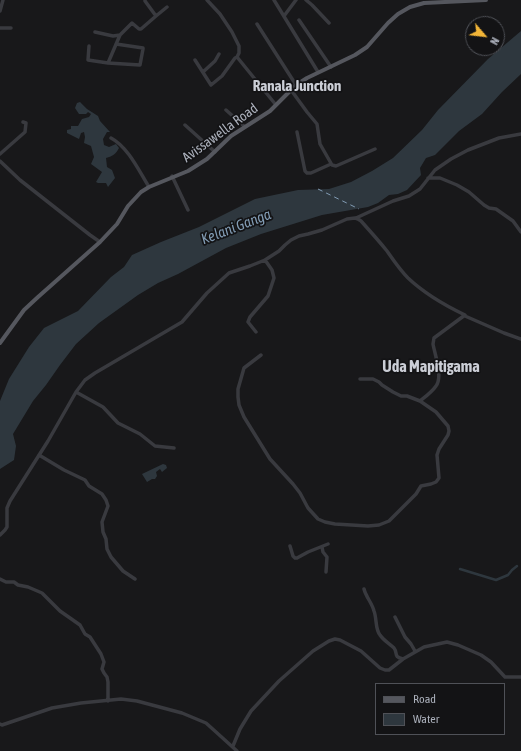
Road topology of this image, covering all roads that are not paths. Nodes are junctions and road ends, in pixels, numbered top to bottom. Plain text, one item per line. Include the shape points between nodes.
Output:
1 (3, 0) edge
2 (144, 0) edge
3 (207, 0) edge
4 (274, 0) edge
5 (296, 0) edge
6 (306, 0) edge
7 (486, 0) edge
8 (463, 1) edge
9 (424, 2) edge
10 (167, 7) dead end
11 (0, 11) edge
12 (156, 16) junction
13 (284, 16) junction
14 (299, 20) dead end
15 (329, 23) dead end
16 (256, 24) dead end
17 (0, 28) edge
18 (11, 28) dead end
19 (95, 32) dead end
20 (120, 35) junction
21 (116, 44) junction
22 (89, 46) dead end
23 (220, 54) dead end
24 (237, 56) junction
25 (195, 60) dead end
26 (108, 63) junction
27 (331, 67) junction
28 (202, 72) junction
29 (318, 72) junction
30 (296, 85) junction
31 (291, 90) junction
32 (276, 105) junction
33 (226, 110) dead end
34 (23, 122) dead end
35 (185, 125) dead end
36 (245, 127) junction
37 (297, 132) dead end
38 (521, 134) edge
39 (111, 138) dead end
40 (375, 149) dead end
41 (215, 152) junction
42 (0, 154) edge
43 (0, 161) edge
44 (331, 164) junction
45 (172, 176) junction
46 (428, 178) junction
47 (149, 187) junction
48 (188, 210) dead end
49 (355, 218) junction
50 (521, 232) edge
51 (100, 242) junction
52 (265, 260) junction
53 (465, 315) junction
54 (256, 332) dead end
55 (521, 339) edge
56 (0, 343) edge
57 (261, 355) dead end
58 (360, 379) dead end
59 (76, 392) junction
60 (420, 401) junction
61 (174, 448) dead end
62 (39, 455) junction
63 (0, 535) edge
64 (328, 544) dead end
65 (290, 546) dead end
66 (322, 547) junction
67 (326, 572) dead end
68 (0, 579) edge
69 (135, 579) dead end
70 (364, 589) dead end
71 (394, 617) dead end
72 (415, 652) junction
73 (402, 658) junction
74 (521, 677) edge
75 (108, 701) junction
76 (0, 724) edge
77 (232, 746) junction
78 (237, 751) edge

1 - 11 street
2 - 12 street
3 - 24 street via 232,32 239,46
4 - 13 street
5 - 13 street
6 - 15 street
7 - 8 main road, Avissawella Road
8 - 9 main road, Avissawella Road
9 - 27 main road, Avissawella Road via 398,14 367,47
10 - 12 street
12 - 20 street via 140,29 132,23
13 - 29 street
14 - 27 street
16 - 30 street
17 - 18 street
19 - 20 street
20 - 21 street
21 - 26 street
21 - 26 street via 143,48 141,63 137,66
22 - 26 street via 88,60
23 - 28 street
24 - 28 street via 222,76 211,85
24 - 32 street
25 - 28 street
27 - 29 main road, Avissawella Road
29 - 30 main road, Avissawella Road
30 - 31 main road, Avissawella Road
31 - 32 main road, Avissawella Road
31 - 44 street via 317,124 320,144
32 - 36 main road, Avissawella Road
33 - 36 street
34 - 42 street via 26,123 25,132
35 - 41 street
36 - 41 main road, Avissawella Road via 231,136
37 - 44 street via 307,173
38 - 46 street via 499,138 468,150 440,166
39 - 47 street via 126,151
40 - 44 street via 336,166
41 - 45 main road, Avissawella Road via 198,165
43 - 51 street via 20,180
45 - 47 main road, Avissawella Road
45 - 48 street
46 - 49 street via 420,189 409,196
46 - 50 street via 440,178 457,185 489,208 496,208 513,221
47 - 51 main road, Avissawella Road via 136,196 117,224
49 - 52 street via 299,236
49 - 53 street via 361,221 387,250 408,278 429,296
51 - 56 main road, Avissawella Road via 24,310
52 - 54 street via 274,278 268,296 248,322
52 - 59 street via 229,273 207,293 182,322 95,372
53 - 55 street
53 - 60 street via 434,338 439,382
57 - 60 street via 244,368 238,389 239,405 270,459 300,493 308,508 318,519 325,522 342,525 379,525 389,521 422,486 436,482 439,478 437,455 449,431 436,412
58 - 60 street via 373,378 401,396
59 - 61 street via 103,408 118,423 140,434 155,446
59 - 62 street
62 - 63 street via 10,501 7,527
62 - 69 street via 85,480 89,486 102,494 108,506 102,522 107,549 123,571
64 - 66 street
65 - 66 street via 293,556 297,558
66 - 67 street via 326,557
68 - 75 street via 42,592 60,611 80,624 104,662 102,669 108,682
70 - 73 street via 375,613 379,634 394,648 396,656
71 - 72 street
72 - 73 street
72 - 74 street via 424,647 447,642 481,655 492,662 505,677
73 - 77 street via 389,670 385,670 361,651 340,640 329,640 279,681 251,711
75 - 76 street via 52,708
75 - 77 street via 137,701 182,713 206,723
77 - 78 street

